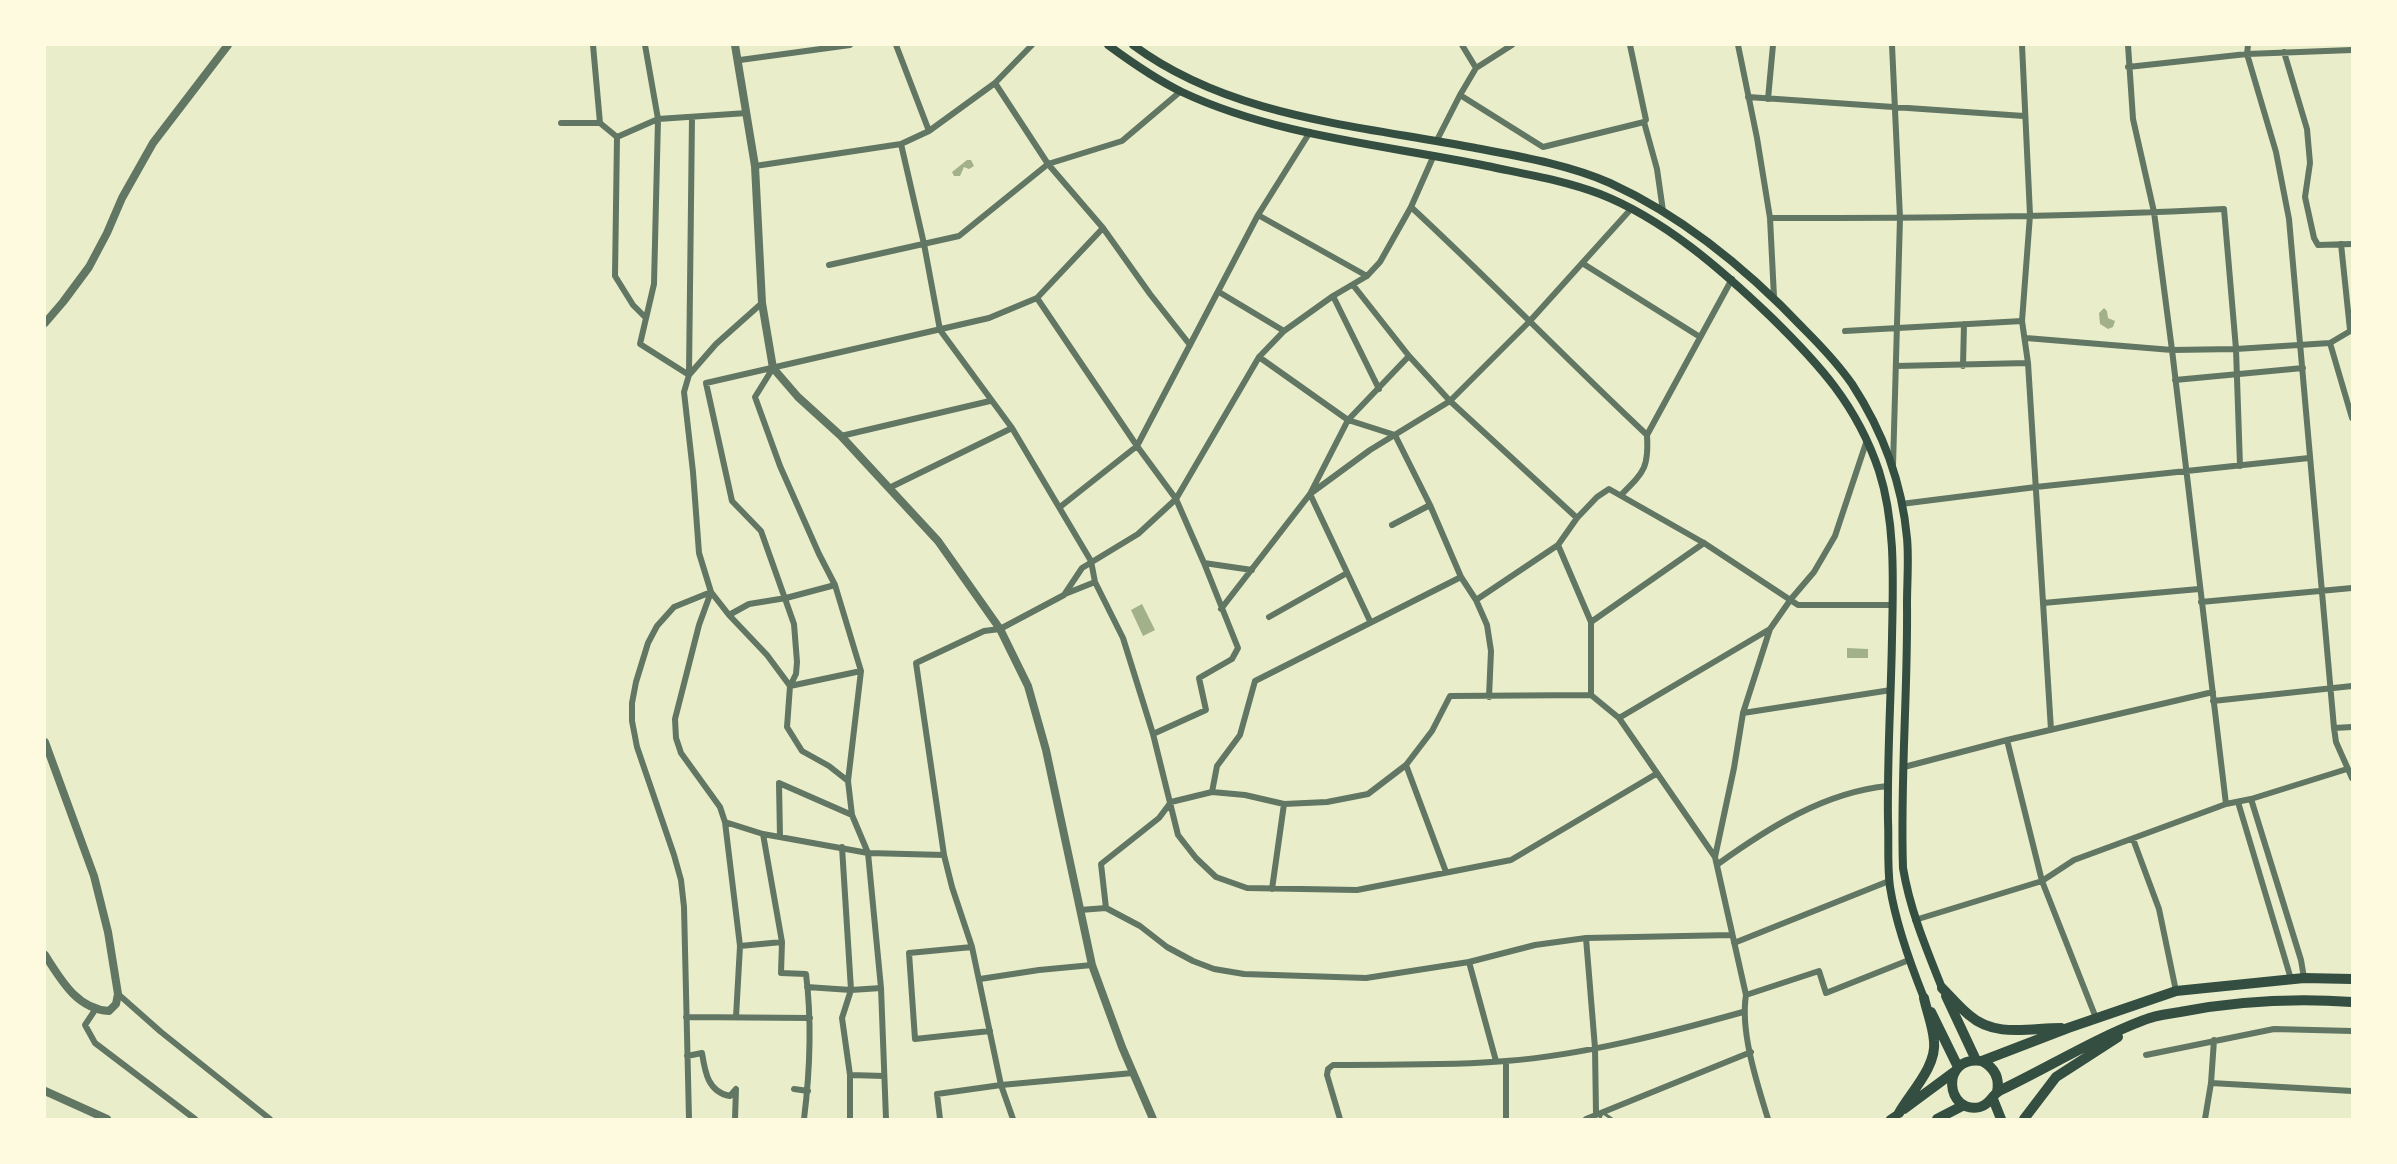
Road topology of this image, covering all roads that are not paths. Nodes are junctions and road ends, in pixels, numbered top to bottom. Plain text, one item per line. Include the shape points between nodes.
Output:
1 (228, 45) edge
2 (593, 45) edge
3 (645, 45) edge
4 (735, 45) edge
5 (850, 45) edge
6 (896, 45) edge
7 (1032, 45) edge
8 (1107, 45) edge
9 (1133, 45) edge
10 (1461, 45) edge
11 (1512, 45) edge
12 (1630, 45) edge
13 (1738, 45) edge
14 (1773, 45) edge
15 (1893, 45) edge
16 (2022, 45) edge
17 (2128, 45) edge
18 (2248, 45) edge
19 (2352, 50) edge
20 (2284, 52) junction
21 (2247, 54) junction
22 (740, 60) junction
23 (2128, 67) junction
24 (1476, 68) junction
25 (995, 83) junction
26 (1181, 92) junction
27 (1460, 95) junction
28 (1748, 97) junction
29 (1768, 99) junction
30 (1895, 108) junction
31 (747, 113) junction
32 (2024, 116) junction
33 (692, 117) junction
34 (657, 119) junction
35 (1644, 122) junction
36 (561, 123) dead end
37 (600, 123) junction
38 (929, 131) junction
39 (1310, 132) junction
40 (617, 137) junction
41 (1437, 140) junction
42 (901, 144) junction
43 (1434, 155) junction
44 (1048, 164) junction
45 (755, 166) junction
46 (1411, 207) junction
47 (1631, 209) junction
48 (1663, 211) junction
49 (2154, 212) junction
50 (1258, 215) junction
51 (2030, 215) junction
52 (1770, 218) junction
53 (1900, 218) junction
54 (1103, 228) junction
55 (924, 244) junction
56 (2341, 244) junction
57 (2352, 244) edge
58 (1582, 263) junction
59 (829, 265) dead end
60 (1367, 276) junction
61 (1732, 279) junction
62 (1353, 285) junction
63 (1219, 292) junction
64 (1333, 296) junction
65 (1774, 297) junction
66 (1037, 298) junction
67 (762, 303) junction
68 (645, 317) junction
69 (2022, 321) junction
70 (45, 322) edge
71 (1529, 322) junction
72 (1964, 324) junction
73 (1898, 328) junction
74 (940, 330) junction
75 (2351, 330) edge
76 (1284, 331) junction
77 (1845, 331) dead end
78 (1700, 337) junction
79 (2026, 338) junction
80 (2330, 343) junction
81 (1190, 345) junction
82 (2302, 345) junction
83 (2236, 349) junction
84 (2172, 350) junction
85 (1410, 356) junction
86 (1259, 357) junction
87 (2028, 363) junction
88 (1896, 366) junction
89 (1963, 366) junction
90 (773, 368) junction
91 (2303, 368) junction
92 (2237, 374) junction
93 (689, 375) junction
94 (2175, 380) junction
95 (1378, 389) junction
96 (990, 401) junction
97 (1450, 401) junction
98 (2352, 418) edge
99 (1348, 420) junction
100 (1012, 428) junction
101 (1395, 435) junction
102 (1647, 435) junction
103 (840, 436) junction
104 (1867, 440) junction
105 (1137, 446) junction
106 (2309, 458) junction
107 (1893, 466) junction
108 (2240, 466) junction
109 (2187, 472) junction
110 (2036, 487) junction
111 (889, 489) junction
112 (1310, 494) junction
113 (1621, 495) junction
114 (1176, 499) junction
115 (1901, 504) junction
116 (1430, 506) junction
117 (1060, 507) junction
118 (1576, 518) junction
119 (1392, 525) dead end
120 (1704, 543) junction
121 (1558, 545) junction
122 (1091, 561) junction
123 (1204, 563) junction
124 (1252, 570) junction
125 (1347, 573) junction
126 (1461, 577) junction
127 (1095, 582) junction
128 (835, 585) junction
129 (2352, 588) edge
130 (2199, 589) junction
131 (2320, 591) junction
132 (711, 592) junction
133 (1064, 595) junction
134 (786, 598) junction
135 (1791, 599) junction
136 (1476, 600) junction
137 (2201, 602) junction
138 (2043, 603) junction
139 (1893, 605) junction
140 (1221, 609) junction
141 (729, 615) junction
142 (1269, 617) dead end
143 (1370, 621) junction
144 (1591, 622) junction
145 (1000, 629) junction
146 (1770, 629) junction
147 (861, 671) junction
148 (790, 686) junction
149 (2352, 686) edge
150 (2330, 689) junction
151 (1891, 690) junction
152 (2213, 692) junction
153 (1591, 695) junction
154 (1489, 697) junction
155 (2214, 700) junction
156 (1743, 713) junction
157 (1619, 718) junction
158 (2352, 727) edge
159 (2334, 728) junction
160 (2051, 730) junction
161 (1153, 734) junction
162 (2007, 740) junction
163 (45, 742) edge
164 (1406, 765) junction
165 (1904, 767) junction
166 (2347, 769) junction
167 (1656, 774) junction
168 (2352, 778) edge
169 (848, 781) junction
170 (1888, 786) junction
171 (1212, 792) junction
172 (2251, 799) junction
173 (1171, 802) junction
174 (2238, 802) junction
175 (1284, 804) junction
176 (2226, 804) junction
177 (852, 815) junction
178 (726, 822) junction
179 (763, 834) junction
180 (780, 837) junction
181 (2133, 839) junction
182 (842, 847) junction
183 (868, 853) junction
184 (944, 855) junction
185 (1715, 857) junction
186 (1718, 864) junction
187 (1446, 872) junction
188 (1889, 881) junction
189 (2042, 881) junction
190 (1272, 889) junction
191 (1106, 908) junction
192 (1080, 910) junction
193 (1915, 920) junction
194 (1732, 935) junction
195 (1586, 938) junction
196 (782, 942) junction
197 (1734, 943) junction
198 (740, 946) junction
199 (972, 947) junction
200 (45, 955) edge
201 (1909, 960) junction
202 (1469, 962) junction
203 (1092, 965) junction
204 (2304, 978) junction
205 (980, 979) junction
206 (2291, 979) junction
207 (2352, 979) edge
208 (807, 987) junction
209 (1942, 987) junction
210 (881, 988) junction
211 (851, 990) junction
212 (2176, 991) junction
213 (118, 994) junction
214 (1746, 994) junction
215 (1924, 998) junction
216 (2352, 1002) edge
217 (95, 1010) junction
218 (1743, 1012) junction
219 (686, 1017) junction
220 (736, 1017) junction
221 (810, 1018) junction
222 (2096, 1018) junction
223 (2146, 1019) junction
224 (2068, 1028) junction
225 (990, 1031) junction
226 (2352, 1031) edge
227 (2214, 1040) junction
228 (1595, 1048) junction
229 (1751, 1052) junction
230 (2146, 1055) dead end
231 (687, 1056) junction
232 (1496, 1061) junction
233 (1506, 1061) junction
234 (1979, 1061) junction
235 (1956, 1070) junction
236 (1133, 1073) junction
237 (850, 1075) junction
238 (884, 1076) junction
239 (2211, 1083) junction
240 (1001, 1085) junction
241 (794, 1089) dead end
242 (2352, 1090) edge
243 (45, 1091) edge
244 (808, 1091) junction
245 (1995, 1095) junction
246 (1968, 1110) edge
247 (1599, 1115) edge
248 (1894, 1116) edge
249 (107, 1119) edge
250 (195, 1119) edge
251 (270, 1119) edge
252 (689, 1119) edge
253 (735, 1119) edge
254 (804, 1119) edge
255 (850, 1119) edge
256 (886, 1119) edge
257 (940, 1119) edge
258 (1013, 1119) edge
259 (1153, 1119) edge
260 (1340, 1119) edge
261 (1506, 1119) edge
262 (1586, 1119) edge
263 (1612, 1119) edge
264 (1768, 1119) edge
265 (1937, 1119) edge
266 (2001, 1119) edge
267 (2024, 1119) edge
268 (2205, 1119) edge

1 - 70 street via 153,143 88,267
2 - 37 street
3 - 34 street
4 - 22 street
5 - 22 street
6 - 38 street
7 - 25 street
8 - 26 main road
9 - 41 main road via 1197,83 1256,106
10 - 24 street
11 - 24 street
12 - 35 street
13 - 28 street
14 - 29 street
15 - 30 street
16 - 32 street
17 - 23 street
18 - 21 street
19 - 20 street
20 - 21 street
20 - 56 street via 2307,129 2310,163 2305,197 2314,238 2318,245
21 - 23 street
21 - 82 street via 2276,152 2289,219
22 - 31 street
23 - 49 street via 2133,119
24 - 27 street
25 - 38 street
25 - 44 street
26 - 39 main road via 1236,113
26 - 44 street via 1122,141
27 - 35 street via 1543,147
27 - 41 street
28 - 29 street
28 - 52 street
29 - 30 street
30 - 32 street
30 - 53 street
31 - 33 street
31 - 45 street
32 - 51 street
33 - 34 street
33 - 93 street
34 - 40 street
34 - 68 street via 654,284
35 - 48 street
36 - 37 street
37 - 40 street
38 - 42 street
39 - 43 main road
39 - 50 street
40 - 68 street via 615,276
41 - 48 main road via 1570,168 1610,183
42 - 45 street
42 - 55 street
43 - 46 street
43 - 47 main road via 1566,182
44 - 54 street
44 - 55 street via 959,236
45 - 67 street
46 - 60 street via 1380,262
46 - 71 street
47 - 58 street
47 - 61 main road via 1688,244
48 - 65 main road via 1730,258
49 - 51 street
49 - 83 street via 2224,208
49 - 84 street
50 - 60 street
50 - 63 street
51 - 53 street
51 - 69 street
52 - 53 street
52 - 65 street
53 - 73 street
54 - 66 street
54 - 81 street
55 - 59 street
55 - 74 street
56 - 57 street
56 - 75 street
58 - 71 street
58 - 78 street
60 - 62 street
61 - 78 street
61 - 104 main road via 1816,362 1843,397
62 - 64 street
62 - 85 street
63 - 76 street
63 - 81 street
64 - 76 street
64 - 95 street
65 - 107 main road via 1852,384
66 - 74 street via 989,318
66 - 105 street
67 - 90 street
67 - 93 street via 716,344
68 - 93 street via 640,344
69 - 72 street
69 - 79 street
71 - 97 street
71 - 102 street
72 - 73 street
72 - 89 street
73 - 77 street
73 - 88 street
74 - 90 street
74 - 96 street
75 - 80 street
76 - 86 street
78 - 102 street
79 - 84 street
79 - 87 street
80 - 82 street
80 - 98 street
81 - 105 street
82 - 83 street
82 - 91 street
83 - 84 street
83 - 92 street
84 - 94 street
85 - 95 street
85 - 97 street
86 - 99 street
86 - 114 street
87 - 89 street
87 - 110 street
88 - 89 street
88 - 107 street
90 - 103 street via 798,398
90 - 128 street via 755,397 780,466
90 - 134 street via 706,383 732,501 761,531
91 - 92 street
91 - 106 street
92 - 94 street
92 - 108 street
93 - 132 street via 684,392 699,553
94 - 109 street
95 - 99 street
96 - 100 street
96 - 103 street
97 - 101 street
97 - 118 street
99 - 101 street
99 - 112 street
100 - 111 street
100 - 117 street
101 - 112 street
101 - 116 street
102 - 113 street via 1648,459 1638,478
103 - 111 street
104 - 135 street via 1835,536 1814,572
104 - 139 main road via 1880,473 1892,540
105 - 114 street
105 - 117 street
106 - 108 street
106 - 131 street
107 - 115 main road
108 - 109 street
109 - 110 street
109 - 130 street
110 - 115 street
110 - 138 street
111 - 145 street via 938,541
112 - 124 street
112 - 125 street
113 - 118 street via 1609,489
113 - 120 street
114 - 122 street via 1138,534
114 - 123 street
115 - 165 main road via 1907,539
116 - 119 street
116 - 126 street
117 - 122 street
118 - 121 street
120 - 135 street
120 - 144 street
121 - 136 street
121 - 144 street
122 - 127 street
122 - 133 street
123 - 124 street
123 - 140 street
124 - 140 street
125 - 142 street
125 - 143 street
126 - 136 street
126 - 143 street
127 - 133 street
127 - 161 street via 1124,638
128 - 134 street
128 - 147 street
129 - 131 street
130 - 137 street
130 - 138 street
131 - 137 street
131 - 150 street
132 - 141 street
132 - 178 street via 675,719 675,738
132 - 219 street via 674,607 657,626 648,643 632,704 638,747 681,880
133 - 145 street
134 - 141 street via 749,604
134 - 148 street via 797,651 796,674
135 - 139 street via 1798,605
135 - 146 street
136 - 154 street via 1487,625 1491,651
137 - 152 street
138 - 160 street
139 - 151 main road
140 - 161 street via 1238,648 1232,659 1199,678 1206,710
141 - 148 street
143 - 171 street via 1255,681 1240,735 1217,766
144 - 153 street
145 - 184 street via 984,631 916,663
145 - 192 street via 1028,686 1047,750
146 - 156 street
146 - 157 street
147 - 148 street
147 - 169 street
148 - 169 street via 788,727 802,751
149 - 150 street
150 - 155 street
150 - 159 street
151 - 156 street
151 - 170 main road
152 - 155 street
152 - 160 street
153 - 154 street
153 - 157 street
154 - 164 street via 1450,696 1432,731
155 - 176 street
156 - 185 street
157 - 167 street
158 - 159 street
159 - 166 street
160 - 162 street
161 - 173 street
162 - 165 street
162 - 189 street
163 - 213 street via 94,876
164 - 175 street via 1368,794 1327,802
164 - 187 street
165 - 193 main road via 1903,868
166 - 168 street
166 - 172 street
167 - 185 street
167 - 187 street via 1511,860
169 - 177 street
170 - 186 street via 1844,794 1793,817 1763,832
170 - 188 main road
171 - 173 street
171 - 175 street
172 - 174 street
172 - 204 street
173 - 190 street via 1178,836 1216,877 1246,888
173 - 191 street via 1159,818 1101,864
174 - 176 street
174 - 206 street
175 - 190 street
176 - 181 street
177 - 180 street via 779,783
177 - 183 street
178 - 179 street
178 - 198 street
179 - 180 street
179 - 196 street
180 - 182 street
181 - 189 street via 2074,860
181 - 212 street via 2159,909
182 - 183 street
182 - 211 street
183 - 184 street
183 - 210 street
184 - 199 street
185 - 186 street
186 - 194 street
187 - 190 street via 1357,890
188 - 197 street
188 - 201 main road
189 - 193 street
189 - 222 street
191 - 192 street
191 - 202 street via 1193,961 1244,974 1366,978
192 - 203 street
193 - 209 main road
194 - 195 street
194 - 197 street
195 - 202 street via 1535,945
195 - 228 street
196 - 198 street
196 - 208 street via 781,973 806,974
197 - 214 street
198 - 220 street
199 - 205 street
199 - 225 street via 909,953 915,1039
200 - 217 street via 81,1002
201 - 214 street via 1826,993 1819,971
201 - 215 main road
202 - 232 street
203 - 205 street
203 - 236 street
204 - 206 highway
204 - 207 highway
205 - 225 street
206 - 212 highway
208 - 211 street
208 - 221 street
209 - 224 highway via 1982,1024 2005,1031
209 - 234 highway
210 - 211 street
210 - 238 street
211 - 237 street via 842,1018
212 - 222 highway
213 - 217 street via 109,1011
213 - 251 street
214 - 218 street
215 - 235 highway
215 - 248 highway via 1934,1054
216 - 223 highway via 2241,1002
217 - 250 street via 85,1025 95,1043
218 - 228 street
218 - 229 street
219 - 220 street
219 - 231 street
220 - 221 street
221 - 244 street
222 - 224 highway
223 - 245 highway via 2081,1048
223 - 267 highway via 2056,1077
224 - 234 highway
225 - 240 street
226 - 227 street via 2274,1029
227 - 230 street
227 - 239 street
228 - 233 street
228 - 247 street
229 - 247 street
229 - 264 street
231 - 252 street
231 - 253 street via 702,1053 708,1080 722,1095 730,1096 736,1089
232 - 233 street
232 - 260 street via 1333,1065 1327,1075
233 - 261 street
234 - 235 highway via 1963,1063
234 - 245 highway via 1994,1070 1998,1084
235 - 246 highway via 1952,1080 1954,1094
235 - 248 highway
236 - 240 street
236 - 259 street
237 - 238 street
237 - 255 street
238 - 256 street
239 - 242 street
239 - 268 street
240 - 257 street via 937,1094
240 - 258 street
241 - 244 street
243 - 249 street
244 - 254 street
245 - 246 highway via 1980,1107
245 - 266 highway
246 - 265 highway
247 - 262 street
247 - 263 lane

